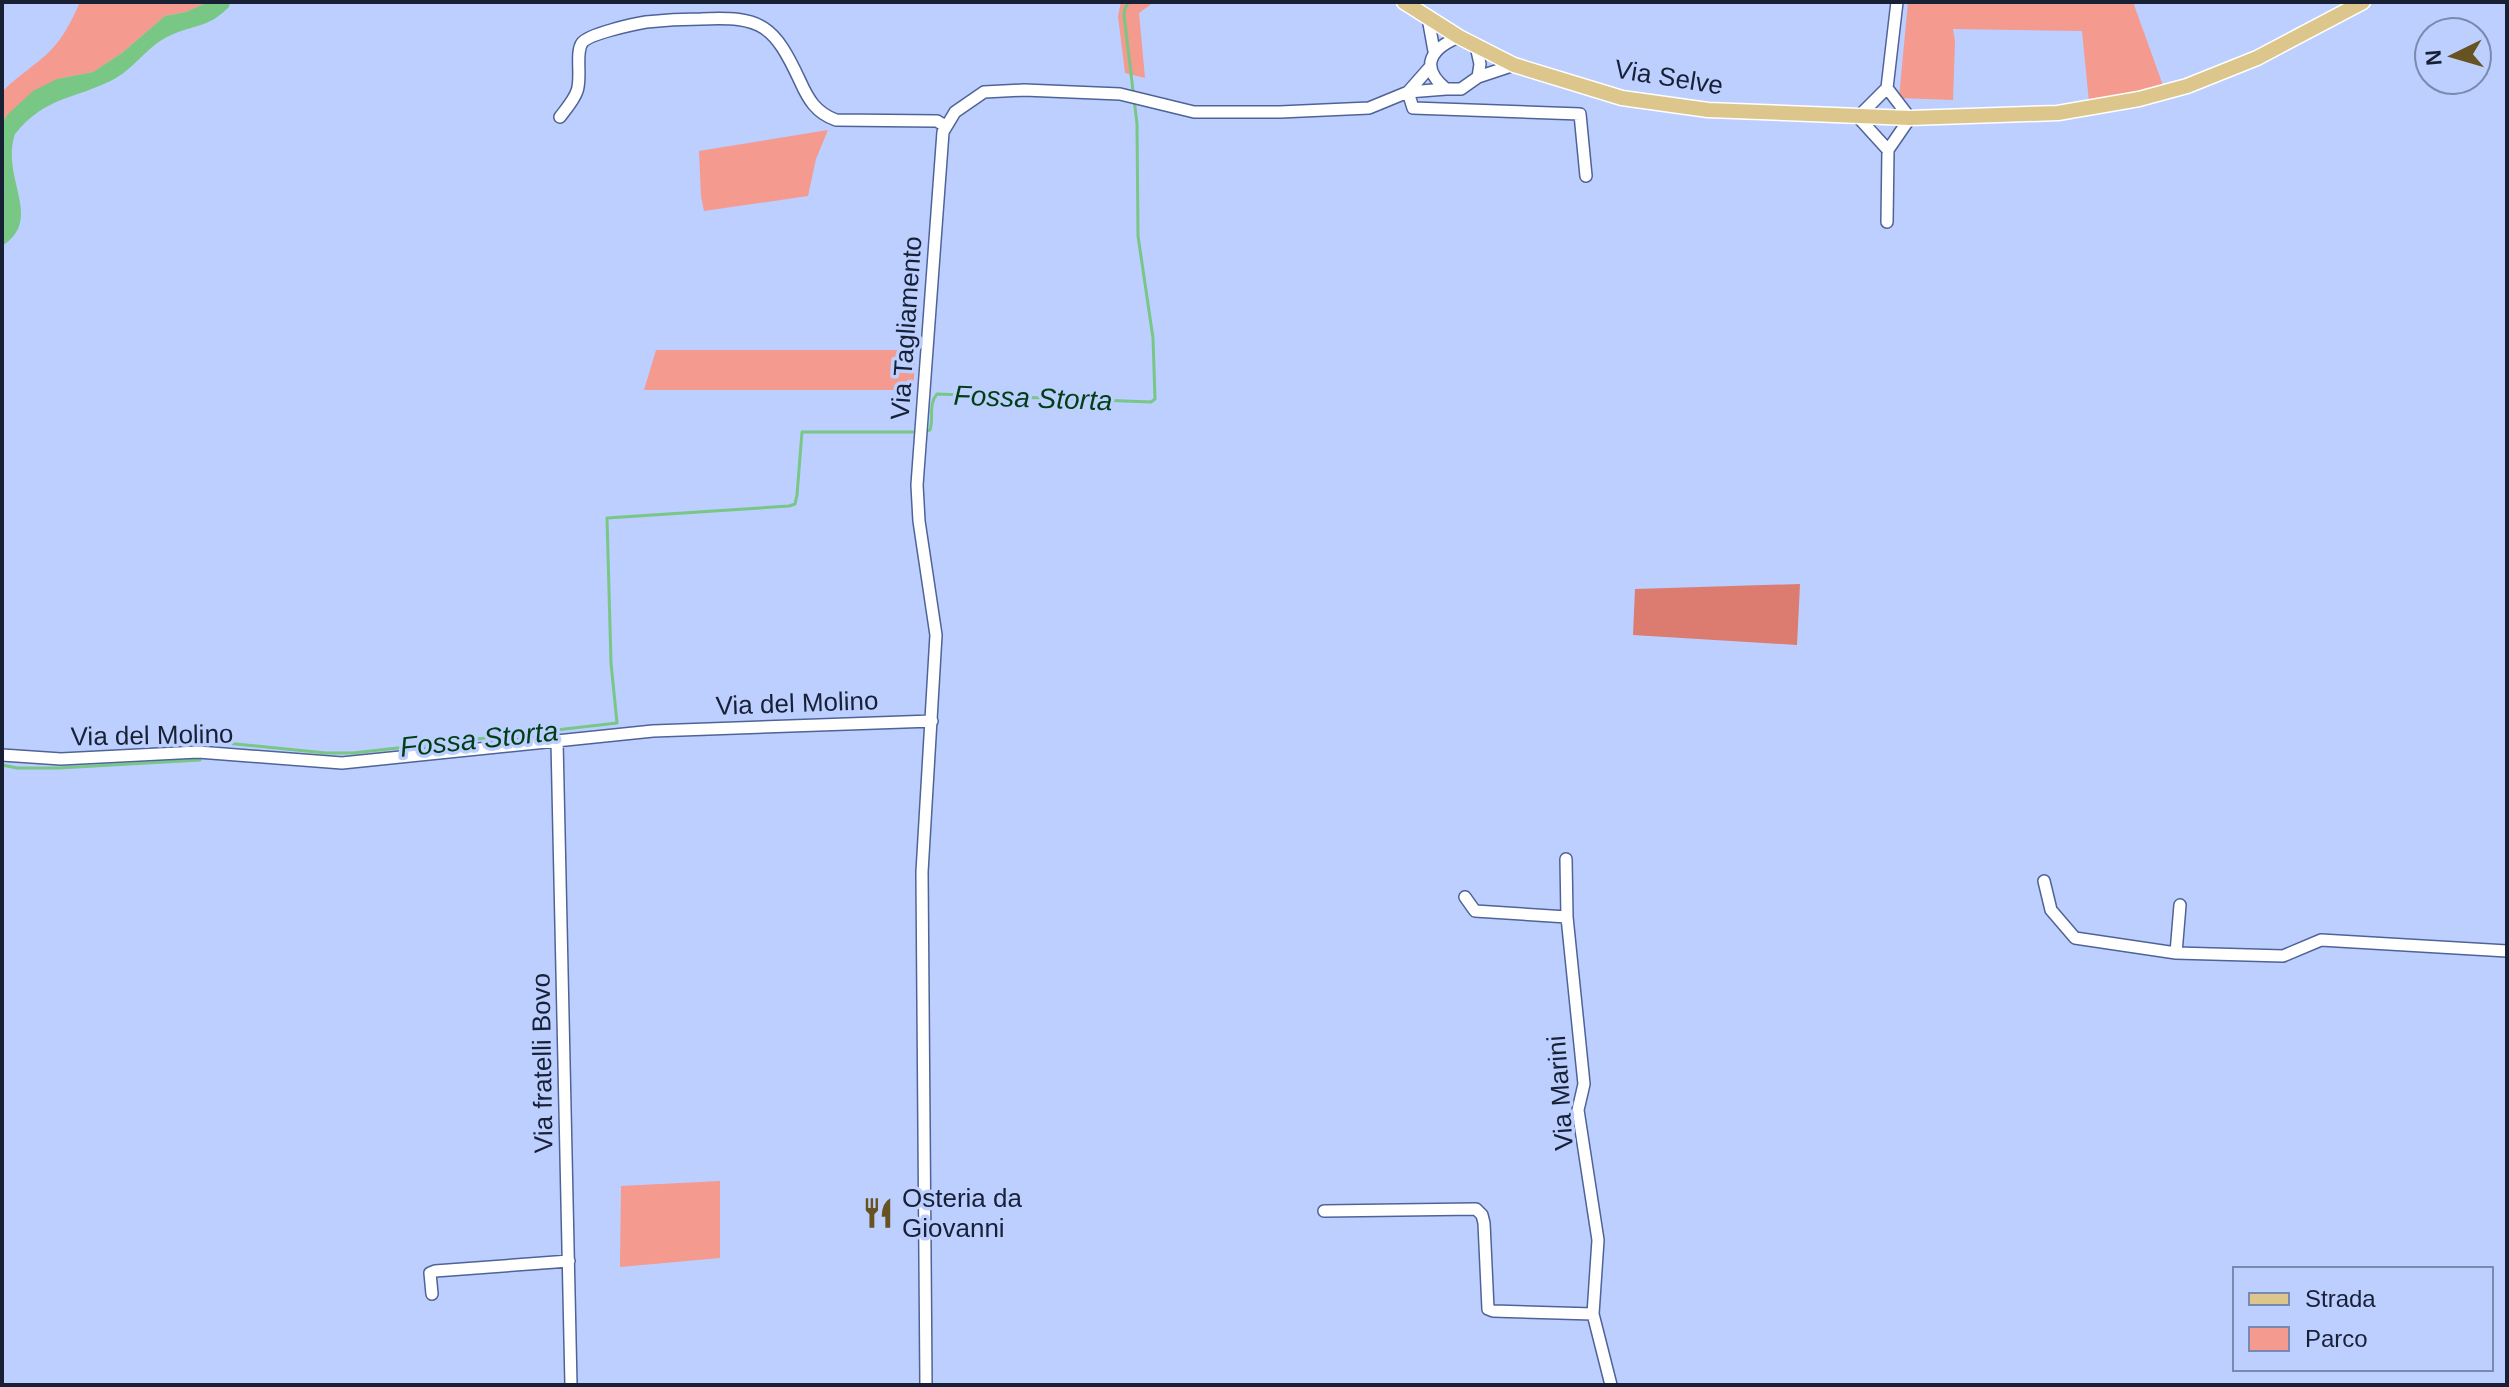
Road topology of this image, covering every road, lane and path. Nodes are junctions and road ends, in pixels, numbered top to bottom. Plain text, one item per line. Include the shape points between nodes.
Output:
1 (1404, 2) edge
2 (1897, 2) edge
3 (2363, 2) edge
4 (1428, 18) junction
5 (1459, 37) junction
6 (1476, 46) junction
7 (1434, 51) junction
8 (1514, 65) junction
9 (1430, 67) junction
10 (1478, 77) junction
11 (1887, 88) junction
12 (1446, 89) junction
13 (1408, 92) junction
14 (560, 117) dead end
15 (1858, 117) junction
16 (1910, 118) junction
17 (945, 126) junction
18 (1888, 150) junction
19 (1586, 176) dead end
20 (1887, 222) dead end
21 (932, 721) junction
22 (557, 741) junction
23 (2, 755) edge
24 (1566, 859) dead end
25 (2044, 881) dead end
26 (1465, 897) dead end
27 (2180, 905) dead end
28 (1567, 917) junction
29 (2507, 951) edge
30 (2176, 953) junction
31 (1324, 1211) dead end
32 (569, 1261) junction
33 (432, 1294) dead end
34 (1593, 1314) junction
35 (571, 1385) edge
36 (926, 1385) edge
37 (1611, 1385) edge

1 - 4 main road
2 - 11 street
3 - 16 main road, Via Selve via 2257,58 2152,96 2058,113
4 - 5 main road
4 - 7 street
5 - 6 main road
5 - 7 street
6 - 8 main road, Via Selve
6 - 10 street
7 - 9 street
8 - 10 street
8 - 15 main road, Via Selve via 1622,98 1708,110
9 - 12 street
9 - 13 street
10 - 12 street via 1461,89
11 - 15 street
11 - 16 street
12 - 13 street
13 - 17 street via 1369,108 1280,112 1194,112 1120,94 984,92
13 - 19 street via 1413,108 1580,114
14 - 17 street via 577,93 580,47 586,39 658,21 735,18 758,23 775,38 826,117 937,121
15 - 16 main road, Via Selve
15 - 18 street
16 - 18 street
17 - 21 street, Via Tagliamento via 917,504 936,635
18 - 20 street
21 - 22 street, Via del Molino via 653,731
21 - 36 street via 922,872
22 - 23 street, Via del Molino via 342,763 223,753 61,759
22 - 32 street, Via fratelli Bovo
24 - 28 street, Via Marini
25 - 30 street via 2051,910 2075,938
26 - 28 street via 1475,911
27 - 30 street
28 - 34 street, Via Marini via 1584,1084 1578,1110 1598,1240
29 - 30 street via 2321,940 2283,956
31 - 34 street via 1476,1209 1484,1218 1488,1309
32 - 33 street via 435,1271 430,1273
32 - 35 street, Via fratelli Bovo
34 - 37 street, Via Marini

